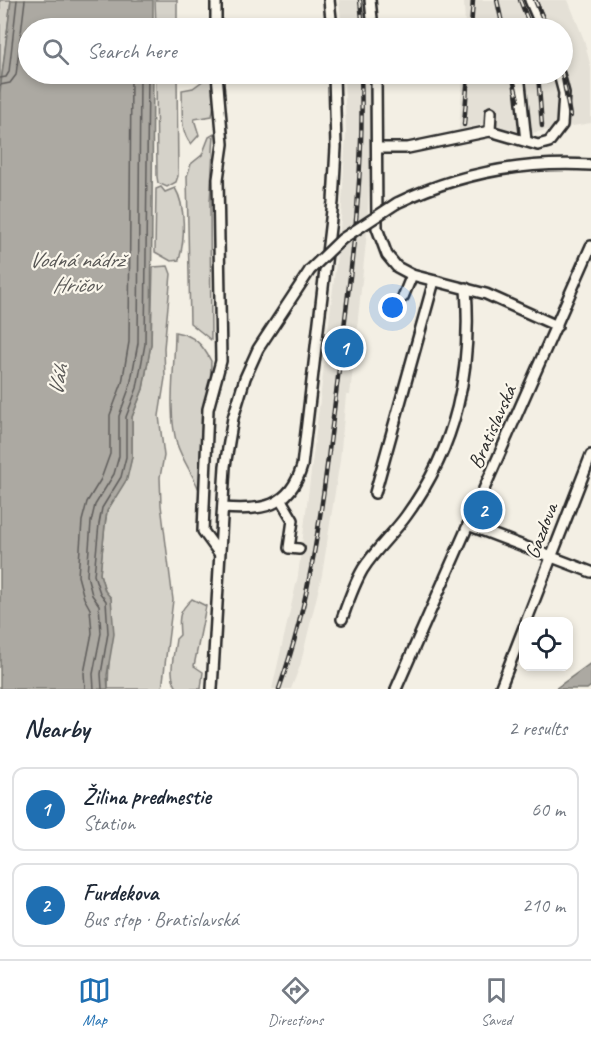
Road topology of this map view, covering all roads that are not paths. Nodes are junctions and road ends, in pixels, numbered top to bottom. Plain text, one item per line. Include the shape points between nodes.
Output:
1 (216, 0) edge
2 (329, 0) edge
3 (370, 0) edge
4 (530, 0) edge
5 (216, 18) edge
6 (331, 18) edge
7 (372, 18) edge
8 (538, 18) edge
9 (218, 84) edge
10 (334, 84) edge
11 (376, 84) edge
12 (520, 84) edge
13 (562, 84) edge
14 (491, 112) dead end
15 (490, 131) junction
16 (526, 141) junction
17 (377, 148) junction
18 (591, 165) edge
19 (591, 246) edge
20 (412, 275) junction
21 (434, 280) junction
22 (466, 288) junction
23 (403, 297) dead end
24 (557, 326) junction
25 (591, 455) edge
26 (375, 493) dead end
27 (281, 500) junction
28 (222, 508) junction
29 (468, 525) junction
30 (299, 549) dead end
31 (219, 553) junction
32 (551, 557) junction
33 (591, 572) edge
34 (528, 617) edge
35 (342, 619) dead end
36 (519, 640) edge
37 (212, 689) edge
38 (396, 689) edge
39 (500, 689) edge

1 - 5 street
2 - 6 street
3 - 7 street
4 - 8 street
9 - 31 street via 222,144 218,179 221,361 208,409 203,531
10 - 27 street via 333,202 307,434 300,475
11 - 17 street
12 - 16 street
13 - 16 street via 562,125 549,142 538,145
14 - 15 street
15 - 16 street
15 - 17 street via 408,148
17 - 20 street via 379,238 390,260
18 - 28 street, bridge via 541,164 492,170 444,183 397,203 342,239 310,270 266,334 245,378 228,442
19 - 24 street, Bratislavská
20 - 21 street
20 - 23 street
21 - 22 street
21 - 26 street
22 - 24 street
22 - 35 street via 469,326 465,378 444,448 412,507 364,567
24 - 29 street, Bratislavská
25 - 32 street, Gazdova
27 - 28 street via 256,509
27 - 30 street via 293,520 289,548
28 - 31 street
29 - 32 street
29 - 38 street, Bratislavská
31 - 37 street
32 - 33 street
32 - 34 street, Gazdova
36 - 39 street

